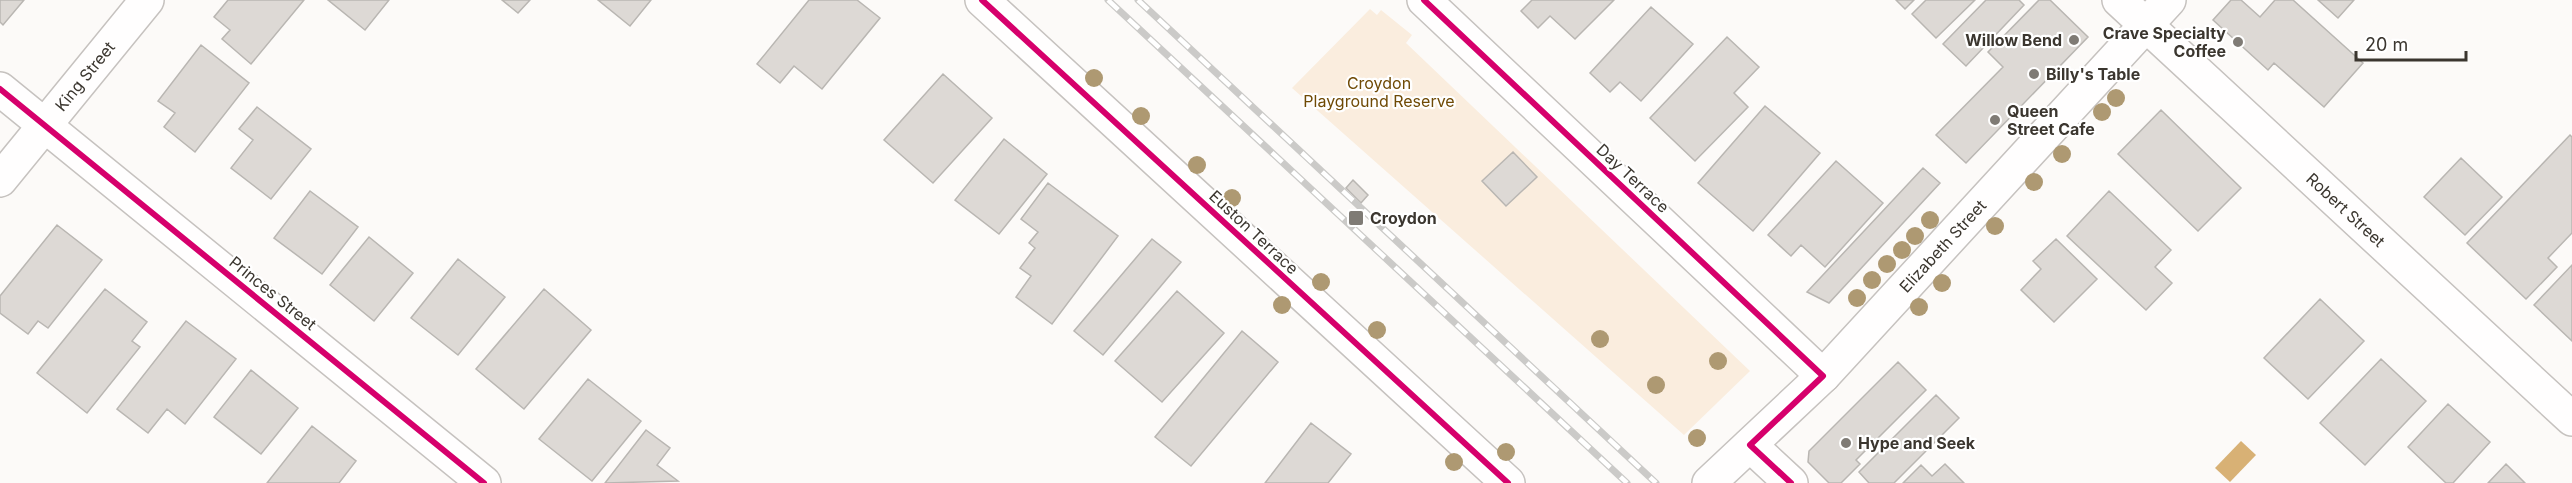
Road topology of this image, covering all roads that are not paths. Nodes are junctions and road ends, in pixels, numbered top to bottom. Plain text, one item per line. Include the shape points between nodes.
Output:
1 (147, 0) edge
2 (982, 0) edge
3 (1424, 0) edge
4 (2119, 0) edge
5 (2169, 0) edge
6 (2146, 25) junction
7 (0, 89) edge
8 (45, 123) junction
9 (0, 180) edge
10 (1823, 376) junction
11 (2572, 419) edge
12 (1750, 445) junction
13 (484, 483) edge
14 (1508, 483) edge
15 (1709, 483) edge
16 (1791, 483) edge

1 - 8 street, King Street
2 - 14 street, Euston Terrace
3 - 10 street, Day Terrace
4 - 6 street, Robert Street
5 - 6 street, Elizabeth Street
6 - 10 street, Elizabeth Street
6 - 11 street, Robert Street
7 - 8 street, Princes Street
8 - 9 street, King Street
8 - 13 street, Princes Street
10 - 12 street, Elizabeth Street
12 - 15 street, Elizabeth Street
12 - 16 street

